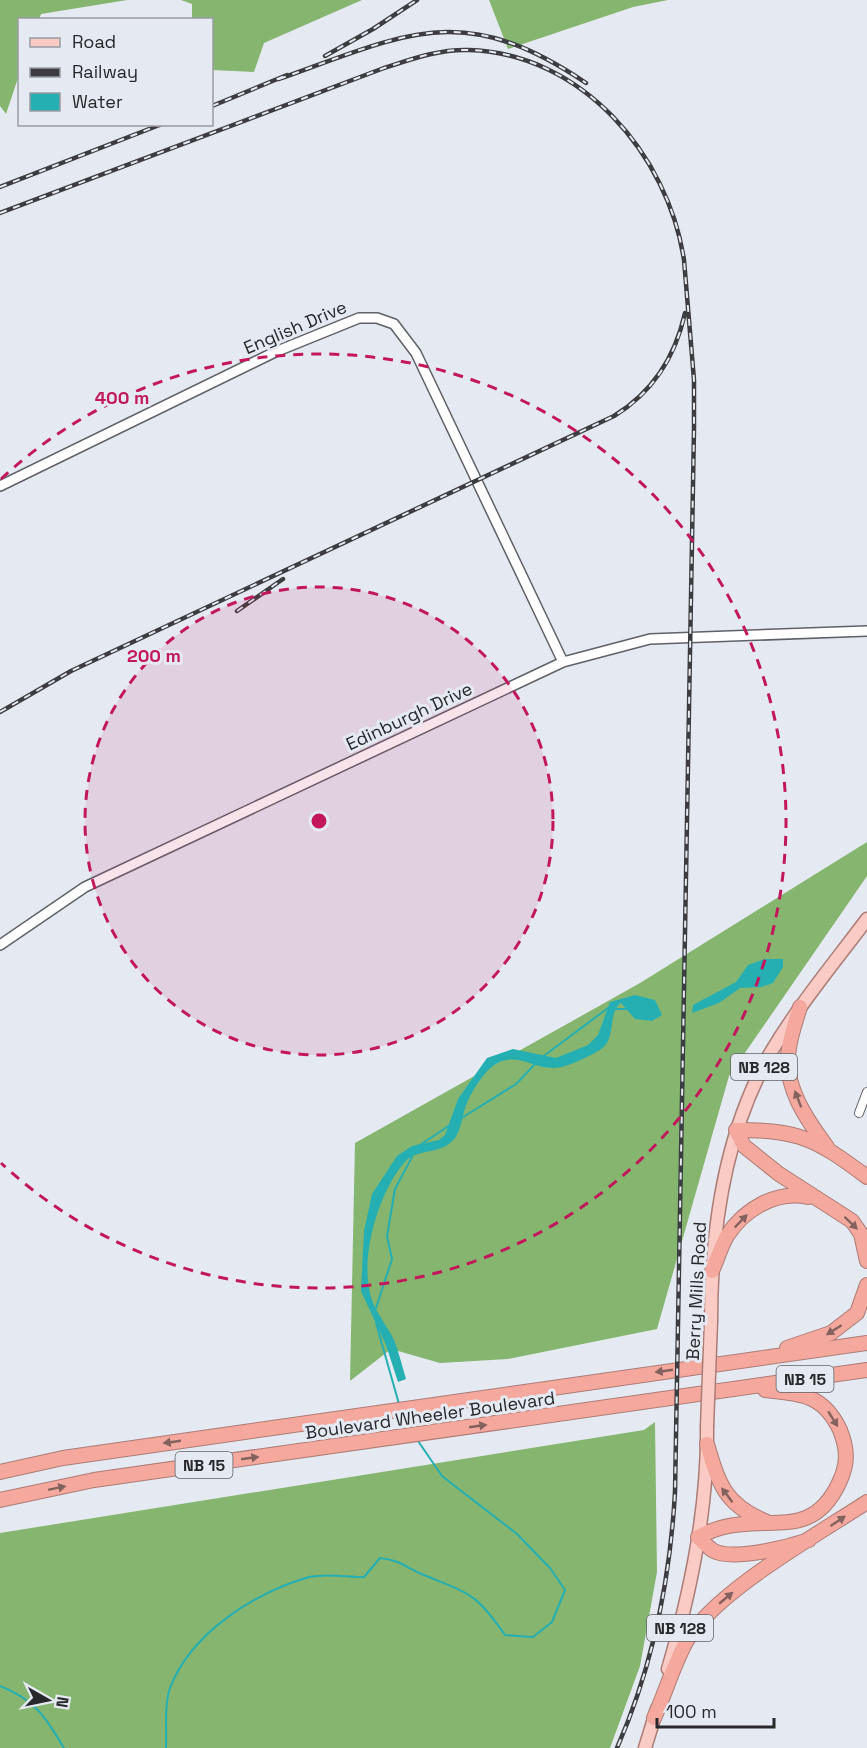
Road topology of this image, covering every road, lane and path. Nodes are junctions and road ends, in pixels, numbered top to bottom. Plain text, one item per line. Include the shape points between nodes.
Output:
1 (0, 486) edge
2 (867, 631) edge
3 (563, 662) junction
4 (867, 919) edge
5 (0, 945) edge
6 (800, 1007) junction
7 (867, 1092) edge
8 (859, 1113) dead end
9 (736, 1130) junction
10 (828, 1149) junction
11 (867, 1177) edge
12 (816, 1199) junction
13 (867, 1261) edge
14 (712, 1271) junction
15 (867, 1285) edge
16 (867, 1343) edge
17 (764, 1356) junction
18 (867, 1370) edge
19 (743, 1387) junction
20 (707, 1444) junction
21 (0, 1472) edge
22 (0, 1500) edge
23 (867, 1502) edge
24 (772, 1524) junction
25 (698, 1537) junction
26 (808, 1540) junction
27 (654, 1718) junction
28 (645, 1748) edge

1 - 3 street, English Drive via 274,352 359,318 377,318 394,324 416,354
2 - 3 street, Edinburgh Drive via 650,639
3 - 5 street, Edinburgh Drive via 85,887
4 - 6 main road, Berry Mills Road / NB 128
6 - 9 main road, Berry Mills Road / NB 128 via 754,1084
10 -> 6 highway via 798,1103 790,1074 788,1050
7 - 8 street
9 - 10 highway via 788,1132
9 - 12 highway via 744,1146
9 - 14 main road, Berry Mills Road / NB 128 via 718,1210
10 - 11 highway
12 -> 13 highway via 852,1221 861,1234
14 -> 12 highway via 728,1236 745,1216 767,1201 792,1194
14 - 20 main road, Berry Mills Road / NB 128, bridge
15 -> 17 highway via 857,1313 831,1333
16 - 17 highway, Boulevard Wheeler Boulevard / NB 15
17 -> 21 highway, Boulevard Wheeler Boulevard / NB 15 via 63,1458
18 - 19 highway, Boulevard Wheeler Boulevard / NB 15
22 -> 19 highway, Boulevard Wheeler Boulevard / NB 15 via 94,1480
19 -> 24 highway via 800,1394 820,1401 844,1441 847,1466 830,1502 795,1523
24 -> 20 highway via 735,1505 722,1490
20 - 25 main road, NB 128
26 -> 23 highway
24 - 25 highway via 724,1526
25 - 26 highway via 713,1551 735,1553 776,1551
25 - 27 main road, NB 128 via 686,1602
27 -> 26 highway via 686,1641 704,1619 725,1597
27 - 28 main road, NB 128

